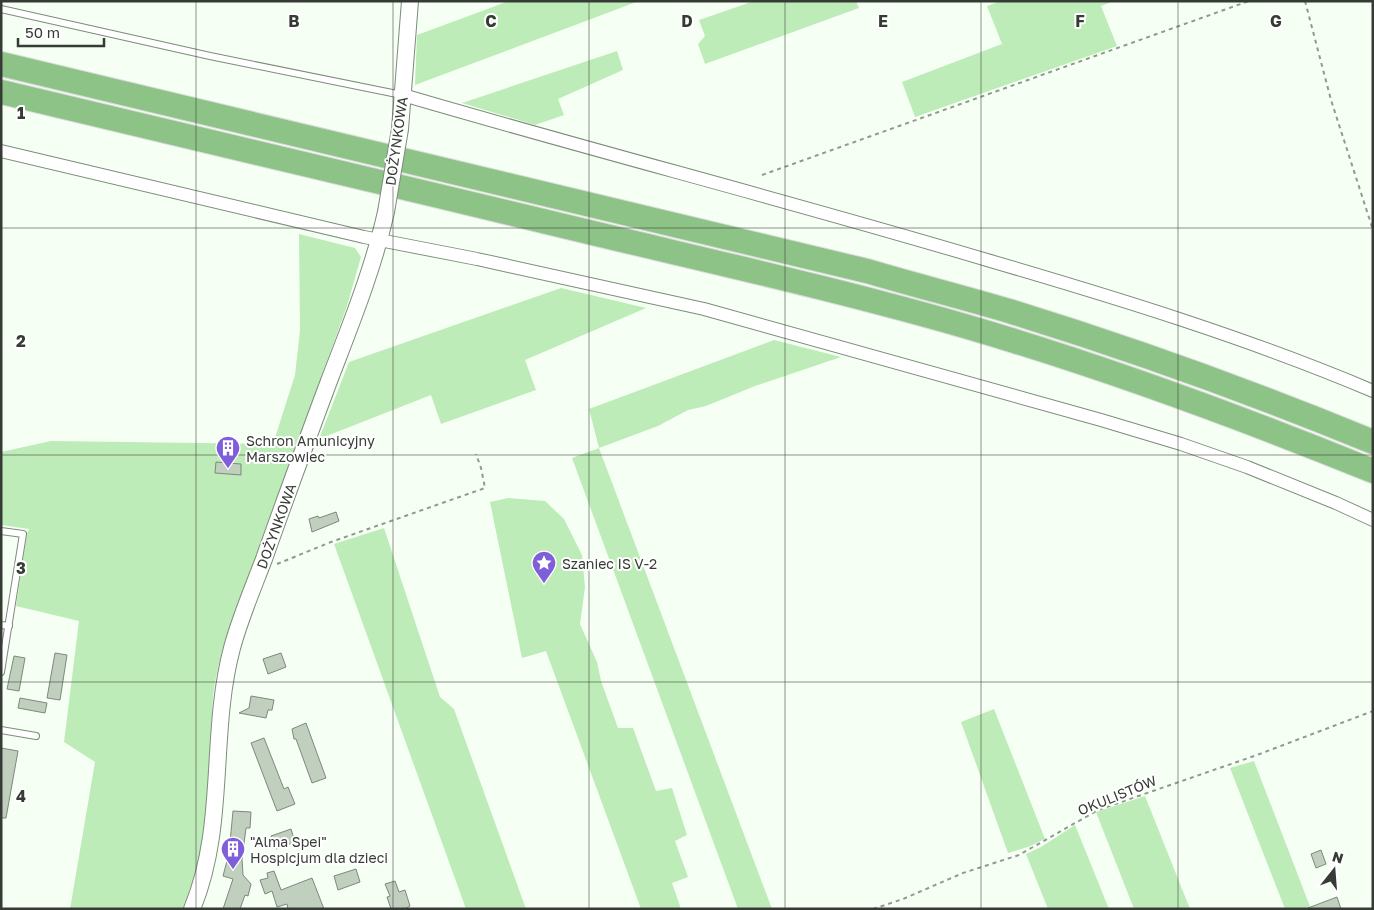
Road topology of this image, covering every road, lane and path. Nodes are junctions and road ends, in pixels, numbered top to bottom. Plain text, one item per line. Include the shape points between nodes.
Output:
1 (410, 1) edge
2 (1250, 1) edge
3 (1305, 1) edge
4 (1, 9) edge
5 (1, 64) edge
6 (1, 92) edge
7 (403, 95) junction
8 (1, 152) edge
9 (762, 175) dead end
10 (1373, 230) edge
11 (379, 240) junction
12 (1373, 391) edge
13 (1373, 442) edge
14 (476, 454) dead end
15 (1373, 471) edge
16 (1373, 520) edge
17 (1, 530) edge
18 (259, 572) junction
19 (1, 625) edge
20 (9, 626) junction
21 (3, 656) edge
22 (1, 672) edge
23 (1373, 711) edge
24 (1, 730) edge
25 (36, 736) dead end
26 (192, 909) edge
27 (873, 909) edge

1 - 7 street, DOŻYNKOWA
2 - 9 path
3 - 10 path
4 - 7 lane
5 - 13 highway via 867,271 1118,347
6 - 15 highway via 916,312 1150,386
7 - 11 street, DOŻYNKOWA, bridge
7 - 12 street via 1060,282 1247,342
8 - 11 street
11 - 16 street via 704,309 1083,414 1247,467
11 - 18 street, DOŻYNKOWA
14 - 18 path via 485,488 300,553
17 - 20 lane via 22,534
18 - 26 street, DOŻYNKOWA via 228,666 212,834
19 - 20 lane
20 - 21 lane
21 - 22 lane
23 - 27 path, OKULISTÓW via 1257,756 1098,810 1019,855 963,873
24 - 25 lane

